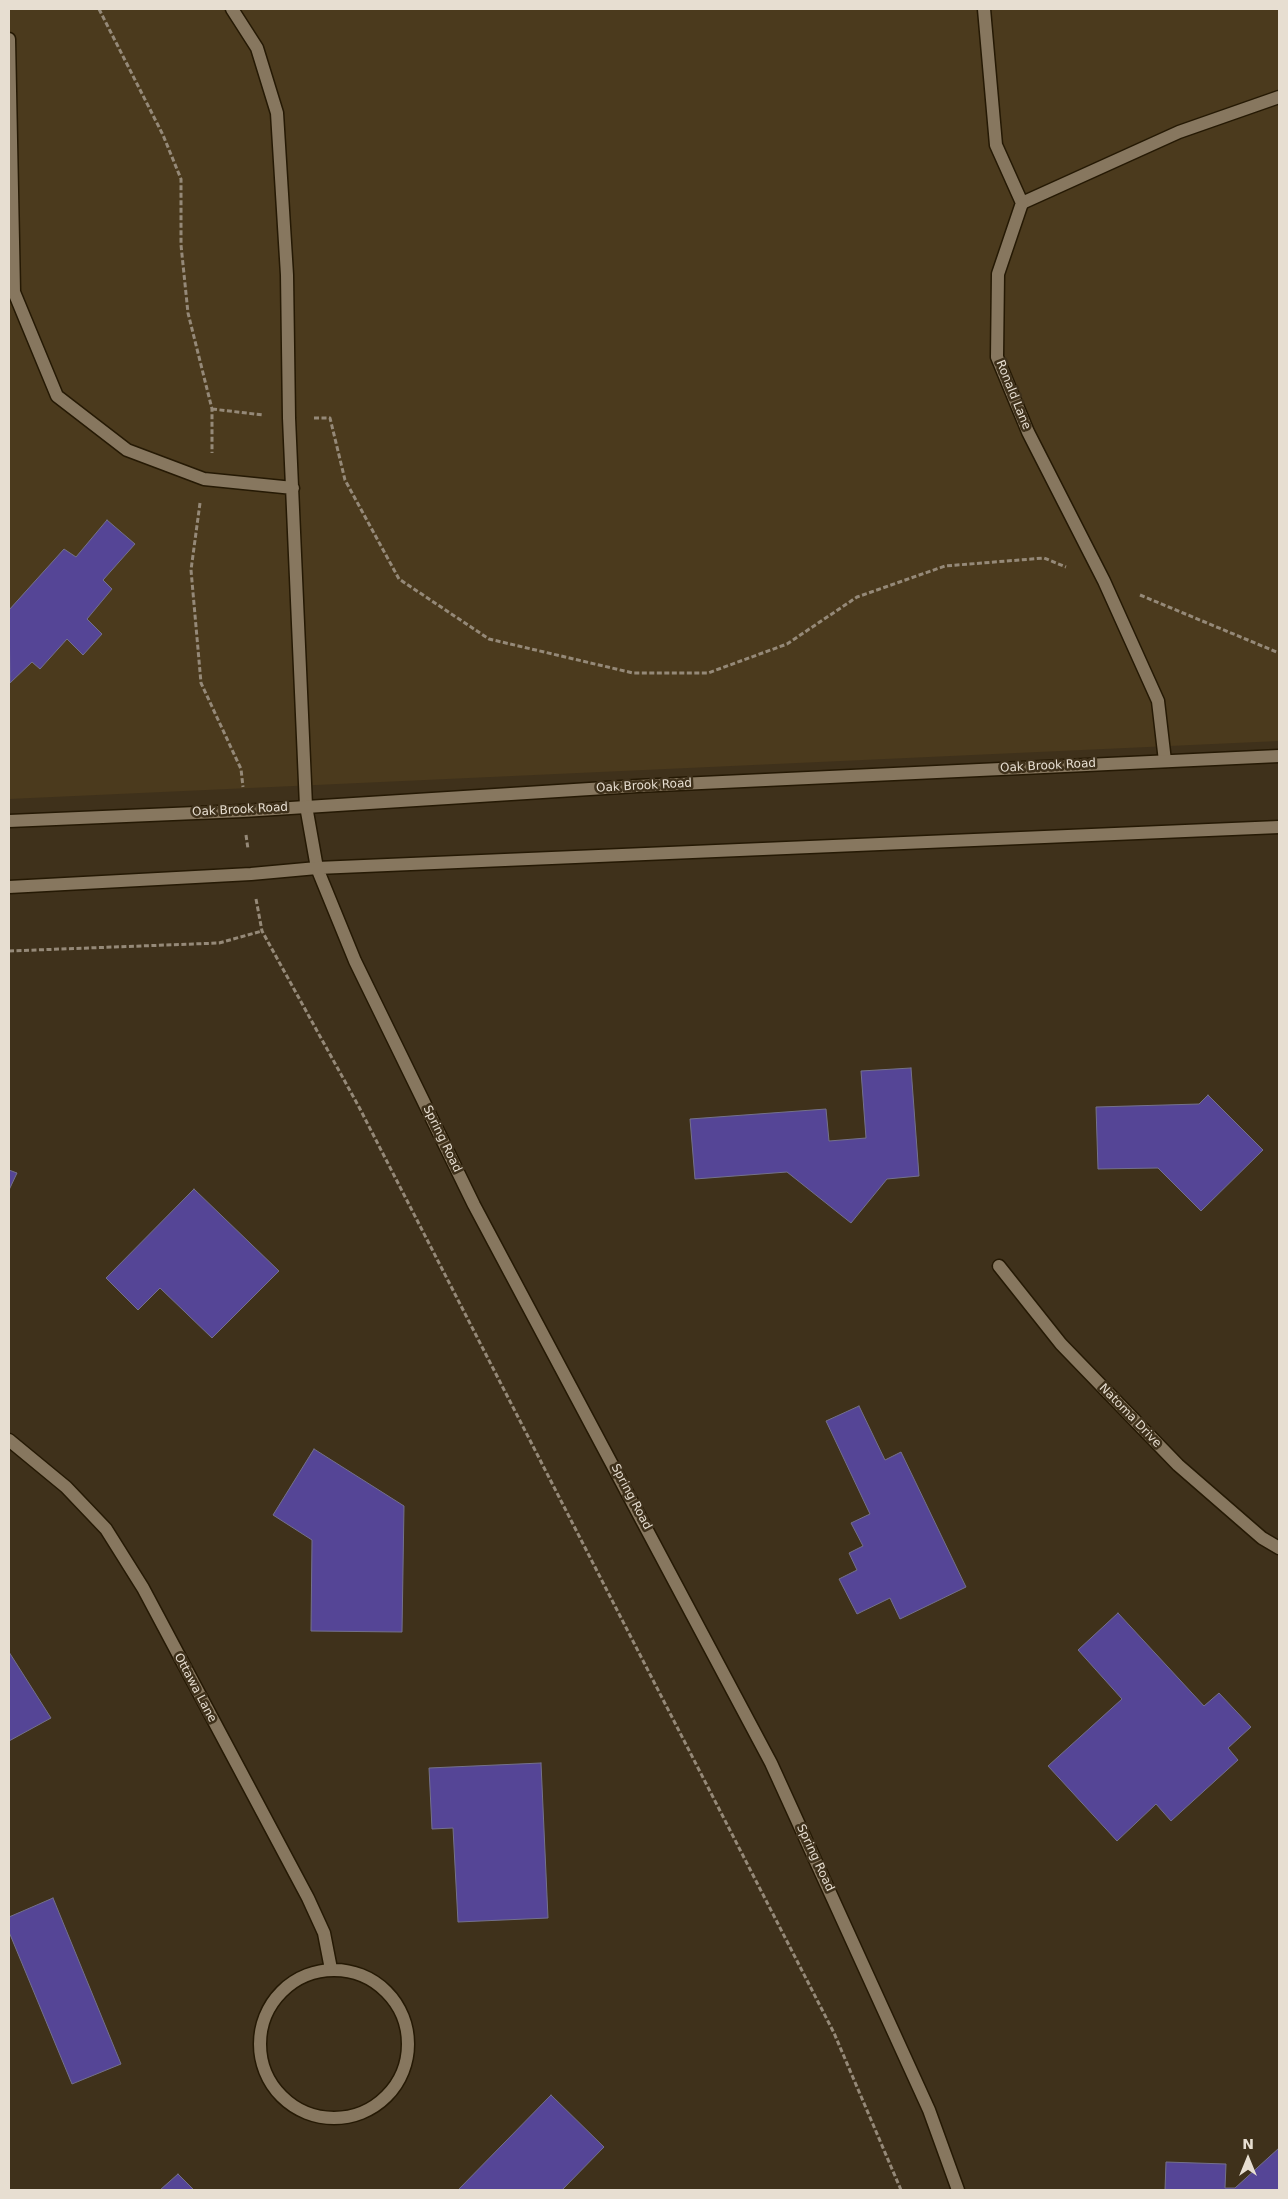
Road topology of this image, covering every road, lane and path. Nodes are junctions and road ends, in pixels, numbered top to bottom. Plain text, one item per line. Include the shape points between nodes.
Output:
1 (99, 9) edge
2 (232, 9) edge
3 (984, 9) edge
4 (9, 39) edge
5 (1279, 97) edge
6 (1022, 203) junction
7 (330, 418) dead end
8 (204, 479) junction
9 (293, 488) junction
10 (1104, 581) junction
11 (1279, 653) edge
12 (1279, 756) edge
13 (1165, 761) junction
14 (242, 780) dead end
15 (306, 806) junction
16 (9, 821) edge
17 (1279, 827) edge
18 (317, 868) junction
19 (9, 887) edge
20 (9, 951) edge
21 (998, 1266) dead end
22 (9, 1440) edge
23 (1279, 1548) edge
24 (331, 1970) junction
25 (901, 2190) edge
26 (958, 2190) edge

1 - 8 path via 163,135 181,179 180,245 188,313 212,409 213,450
2 - 9 street, Spring Road via 257,48 277,113
3 - 6 street via 996,145
4 - 8 street via 14,292 57,396 127,450
5 - 6 street via 1180,132
6 - 10 street, Ronald Lane via 998,274 997,357 1028,432
7 - 10 path via 345,480 399,579 489,639 633,674 708,674 787,644 856,597 945,566 1044,558
8 - 9 street
8 - 14 path via 191,570 201,683 241,769
9 - 15 street, Spring Road
10 - 11 path
10 - 13 street, Ronald Lane via 1158,701
12 - 13 street, Oak Brook Road
13 - 15 street, Oak Brook Road via 637,786
15 - 16 street, Oak Brook Road
15 - 18 street, Spring Road
17 - 18 street
18 - 19 street
18 - 26 street, Spring Road via 356,961 474,1206 771,1764 929,2110
20 - 25 path via 219,943 262,931 363,1116 834,2033
21 - 23 street, Natoma Drive via 1061,1344 1178,1465 1262,1538
22 - 24 street, Ottawa Lane via 66,1487 106,1529 143,1588 308,1898 324,1933
24 - 24 street via 306,1975 284,1989 268,2008 260,2033 261,2058 270,2082 286,2101 309,2114 335,2118 358,2114 379,2103 395,2086 405,2065 408,2042 404,2019 393,1998 376,1982 354,1973

